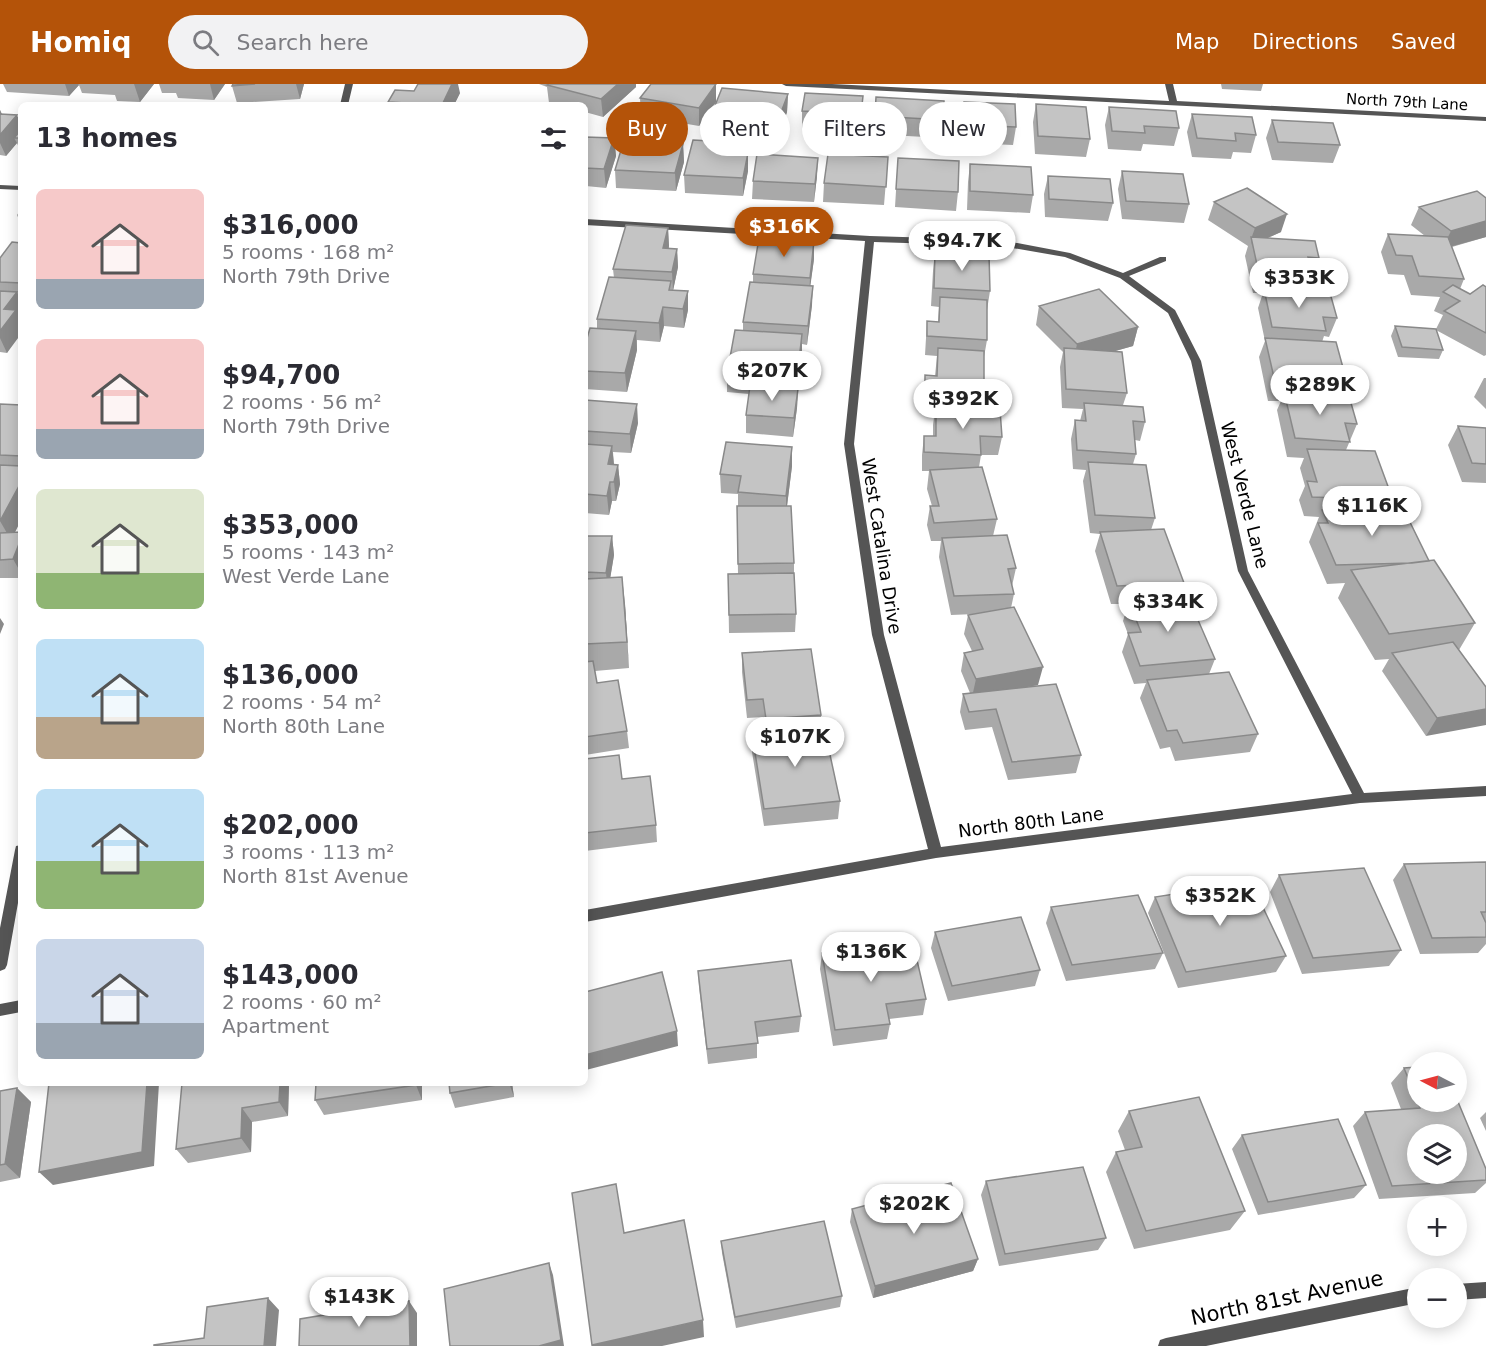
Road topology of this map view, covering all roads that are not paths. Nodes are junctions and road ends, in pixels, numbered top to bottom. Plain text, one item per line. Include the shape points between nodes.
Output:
1 (349, 84) edge
2 (786, 84) edge
3 (1169, 84) edge
4 (882, 86) edge
5 (345, 102) edge
6 (1174, 104) junction
7 (1486, 119) edge
8 (18, 188) edge
9 (1, 189) edge
10 (588, 222) edge
11 (870, 239) junction
12 (1163, 259) dead end
13 (1124, 276) junction
14 (1486, 791) edge
15 (1360, 798) junction
16 (936, 853) junction
17 (18, 866) edge
18 (588, 915) edge
19 (0, 965) edge
20 (18, 1007) edge
21 (0, 1010) edge
22 (1486, 1290) edge
23 (1467, 1291) edge
24 (1407, 1297) edge
25 (1166, 1346) edge

1 - 5 street
2 - 4 street, North 79th Lane
3 - 6 street
4 - 6 street, North 79th Lane
6 - 7 street, North 79th Lane
8 - 9 street
10 - 11 street, West Verde Lane
11 - 13 street, West Verde Lane via 1001,243 1067,255
11 - 16 street, West Catalina Drive via 849,444 878,635
12 - 13 street
13 - 15 street, West Verde Lane via 1172,312 1196,361 1244,571
14 - 15 street, North 80th Lane
15 - 16 street, North 80th Lane
16 - 18 street, North 80th Lane
17 - 19 street
20 - 21 street
22 - 23 street
24 - 25 street, North 81st Avenue

